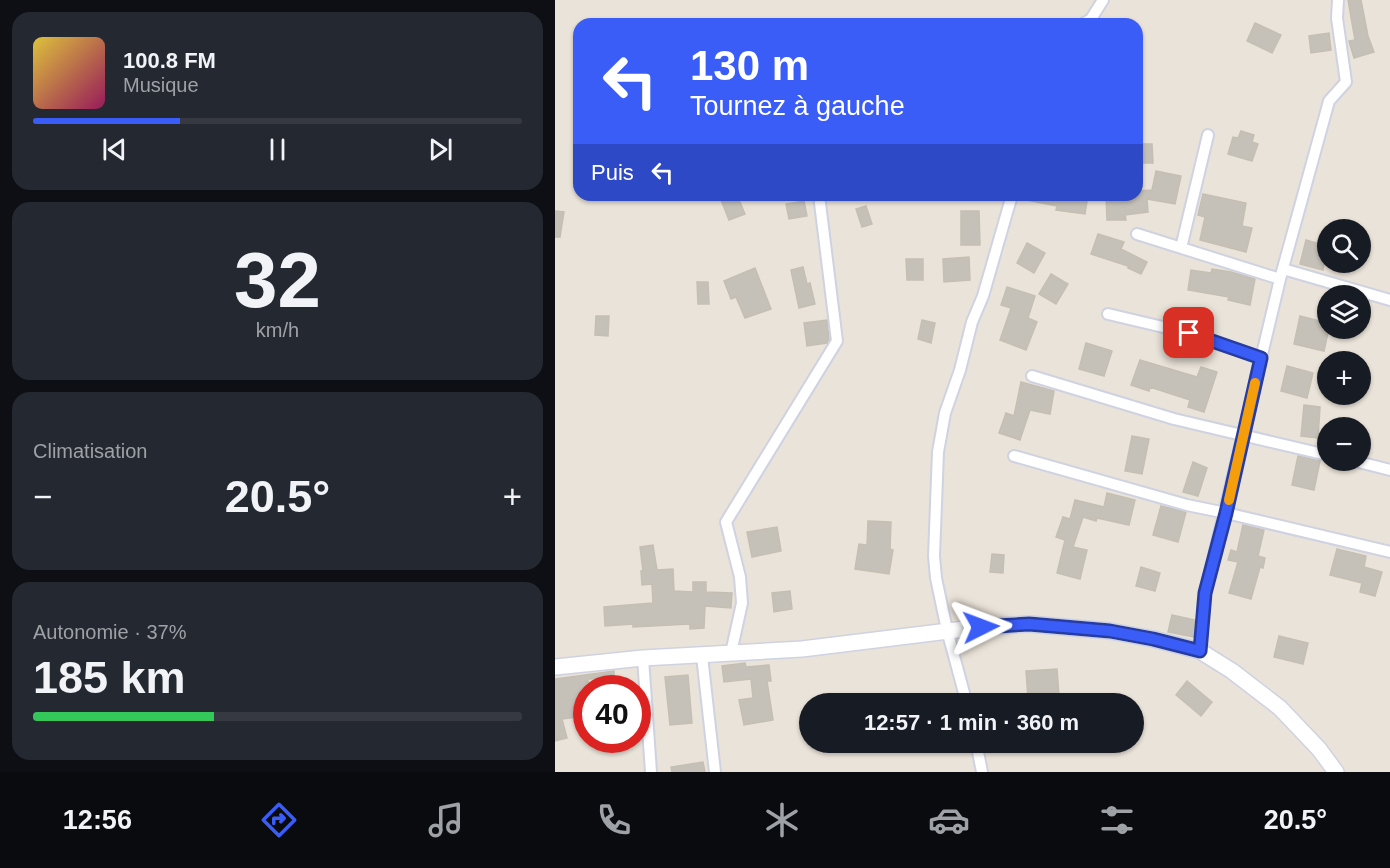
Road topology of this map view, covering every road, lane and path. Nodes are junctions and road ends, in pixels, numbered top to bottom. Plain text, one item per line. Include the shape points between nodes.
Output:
1 (1103, 0) edge
2 (1338, 0) edge
3 (1092, 18) edge
4 (1208, 135) dead end
5 (820, 201) edge
6 (1011, 201) edge
7 (1137, 234) dead end
8 (1181, 248) junction
9 (1282, 274) junction
10 (1390, 300) edge
11 (1108, 314) dead end
12 (1261, 358) junction
13 (1032, 376) dead end
14 (1243, 434) junction
15 (1317, 452) edge
16 (1014, 456) dead end
17 (1371, 465) edge
18 (1390, 470) edge
19 (1226, 513) junction
20 (1390, 552) edge
21 (947, 630) junction
22 (1200, 651) junction
23 (731, 653) junction
24 (702, 656) junction
25 (643, 658) junction
26 (555, 667) edge
27 (964, 693) edge
28 (978, 753) edge
29 (651, 772) edge
30 (715, 772) edge
31 (982, 772) edge
32 (1336, 772) edge

1 - 3 street
2 - 9 street via 1346,81 1329,101
4 - 8 street
5 - 23 street via 837,341 726,522 742,603
6 - 21 street via 945,413 938,452 934,556
7 - 8 street
8 - 9 street
9 - 10 street
9 - 12 street
11 - 12 street via 1201,336
12 - 14 street
13 - 14 street via 1174,419
14 - 15 street
14 - 19 street
16 - 19 street via 1187,506
17 - 18 street
19 - 20 street
19 - 22 street via 1205,593
21 - 22 street via 1029,624 1132,635
21 - 23 street via 865,643
21 - 27 street
22 - 32 street via 1280,708
23 - 24 street
24 - 25 street
24 - 30 street
25 - 26 street
25 - 29 street
28 - 31 street

